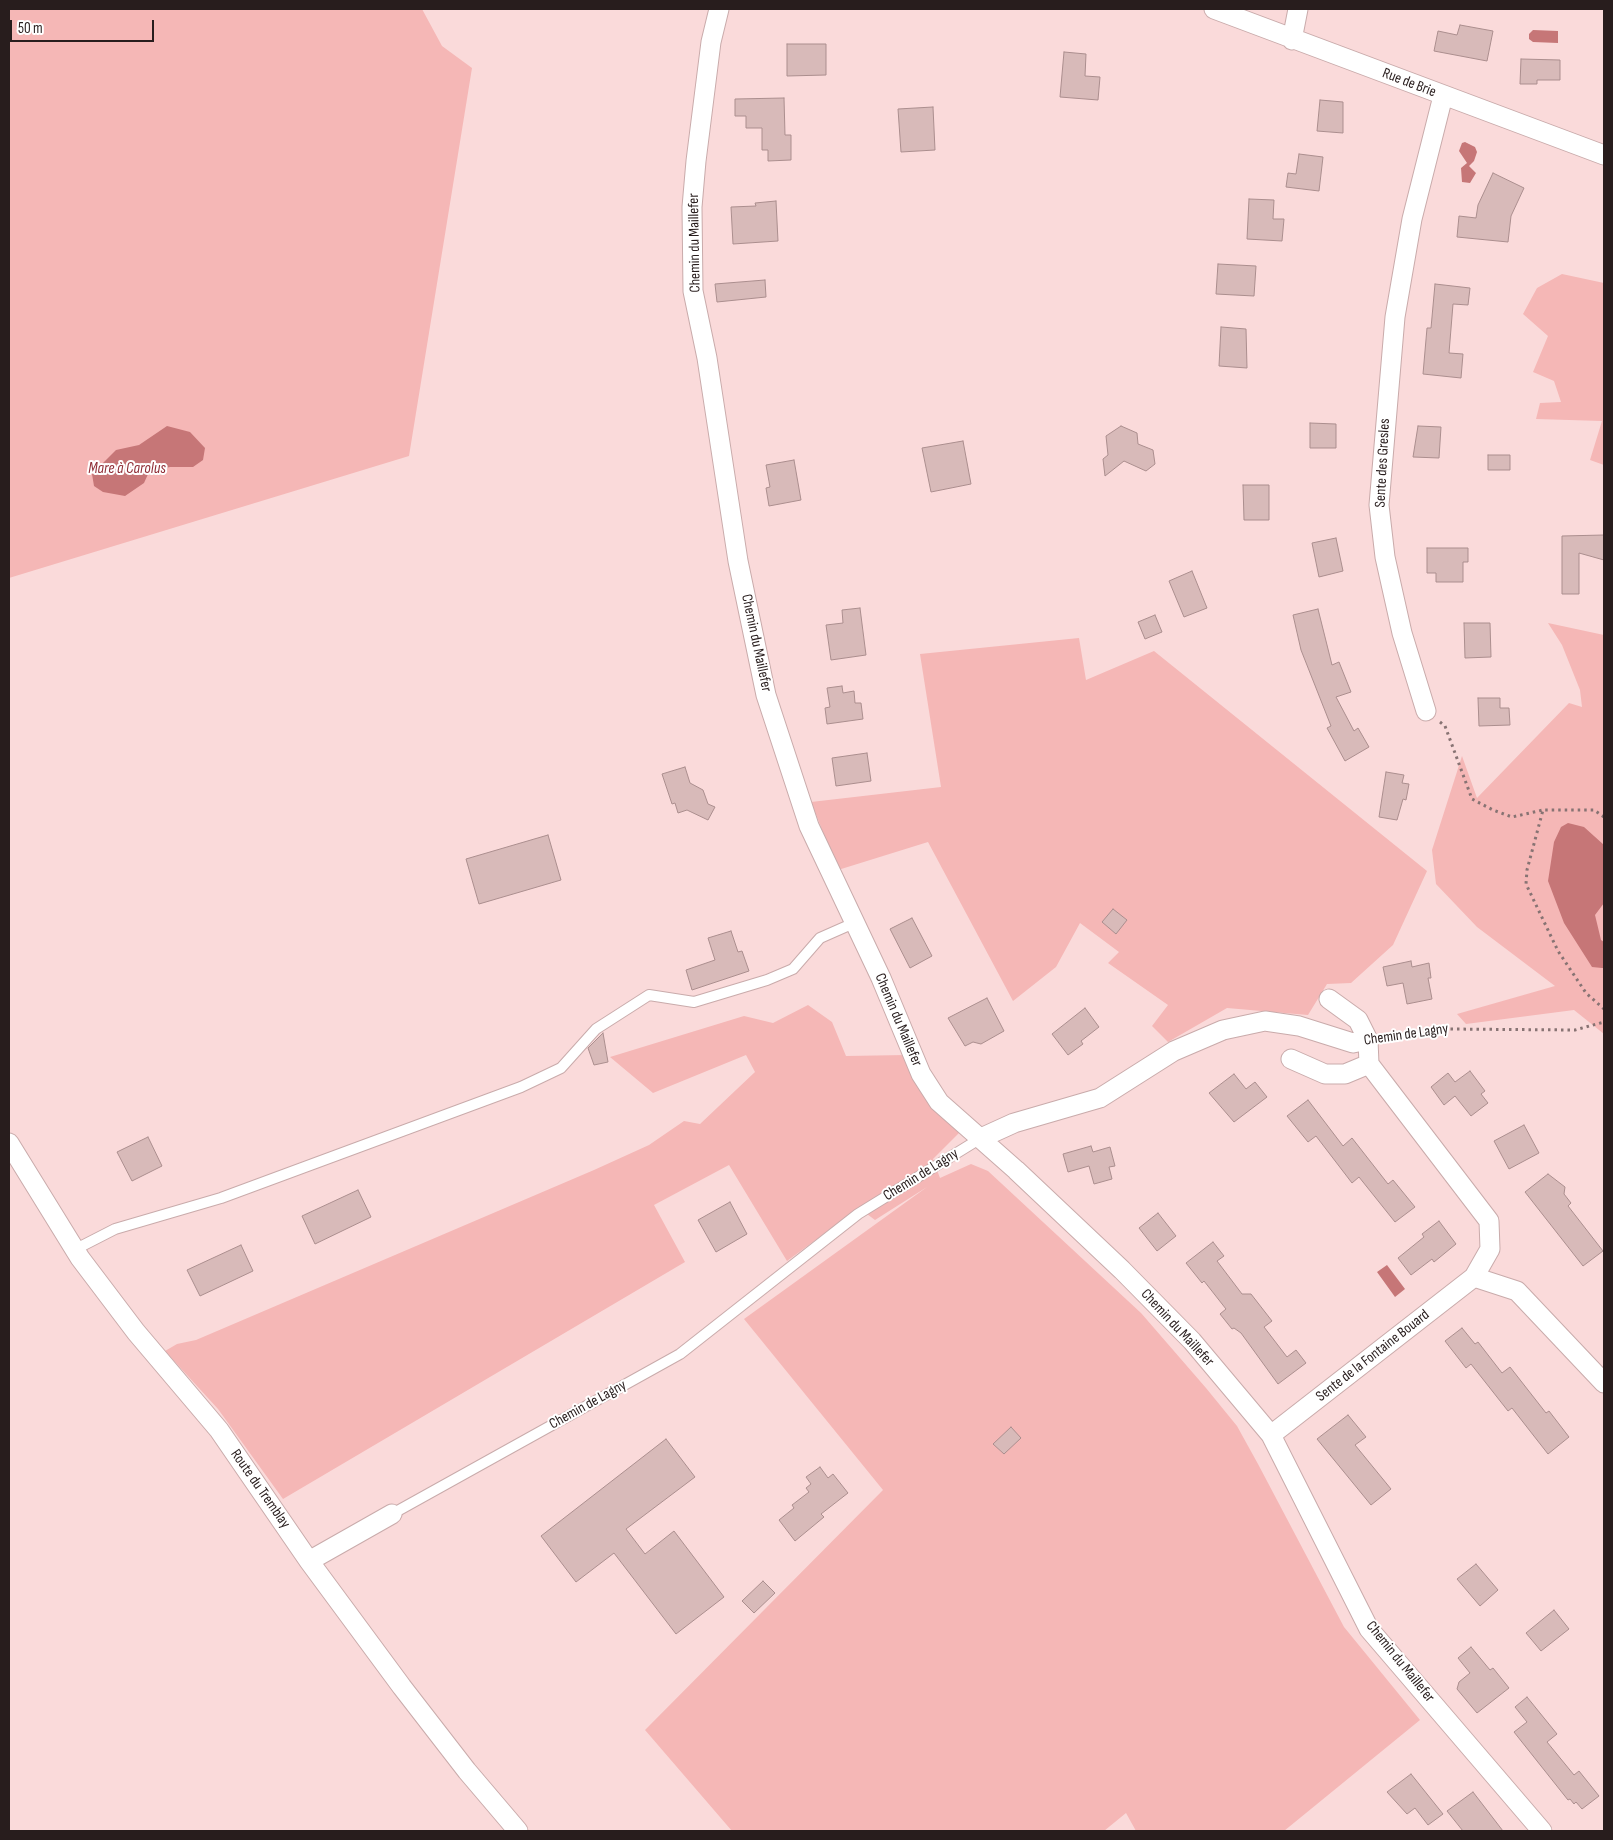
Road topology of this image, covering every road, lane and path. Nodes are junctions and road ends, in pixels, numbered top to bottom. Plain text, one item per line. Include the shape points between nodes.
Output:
1 (719, 9) edge
2 (1214, 9) edge
3 (1298, 9) edge
4 (1292, 40) junction
5 (1444, 96) junction
6 (1604, 155) edge
7 (1426, 711) joint
8 (1543, 810) junction
9 (1604, 817) edge
10 (854, 922) junction
11 (1329, 999) dead end
12 (1604, 1009) edge
13 (1604, 1022) edge
14 (1368, 1040) junction
15 (1291, 1059) dead end
16 (1369, 1064) junction
17 (981, 1138) junction
18 (9, 1143) edge
19 (74, 1250) junction
20 (1474, 1277) junction
21 (1604, 1382) edge
22 (1271, 1435) junction
23 (392, 1514) joint
24 (309, 1561) junction
25 (518, 1831) edge
26 (1542, 1831) edge

1 - 10 street, Chemin du Maillefer via 711,42 696,161 692,207 693,291 707,358 738,561 766,695 808,826
2 - 4 street, Rue de Brie
3 - 4 street
4 - 5 street, Rue de Brie
5 - 6 street, Rue de Brie
5 - 7 street, Sente des Gresles via 1412,219 1395,317 1379,505 1384,557 1402,633
7 - 8 path via 1445,726 1472,799 1512,817
8 - 9 path via 1594,810
8 - 12 path via 1526,870 1526,884 1558,951 1586,993
10 - 17 street, Chemin du Maillefer via 921,1074 939,1102
10 - 19 lane via 820,938 793,968 767,980 694,1002 649,995 596,1029 561,1068 521,1087 222,1198 115,1229
11 - 14 street via 1358,1020
13 - 14 path, Chemin de Lagny via 1575,1030 1448,1029
14 - 16 street
14 - 17 street, Chemin de Lagny via 1353,1043 1299,1026 1265,1021 1223,1030 1174,1052 1100,1098 1014,1123
15 - 16 street via 1324,1074 1345,1074
16 - 20 street, Sente de la Fontaine Bouard via 1489,1221 1490,1249
17 - 22 street, Chemin du Maillefer via 1115,1263 1192,1341
17 - 23 lane, Chemin de Lagny via 858,1214 680,1354
18 - 19 street, Route du Tremblay
19 - 24 street, Route du Tremblay via 136,1332 219,1430
20 - 21 street via 1518,1291
20 - 22 street, Sente de la Fontaine Bouard
22 - 26 street, Chemin du Maillefer via 1369,1629
23 - 24 street, Chemin de Lagny
24 - 25 street, Route du Tremblay via 408,1695

